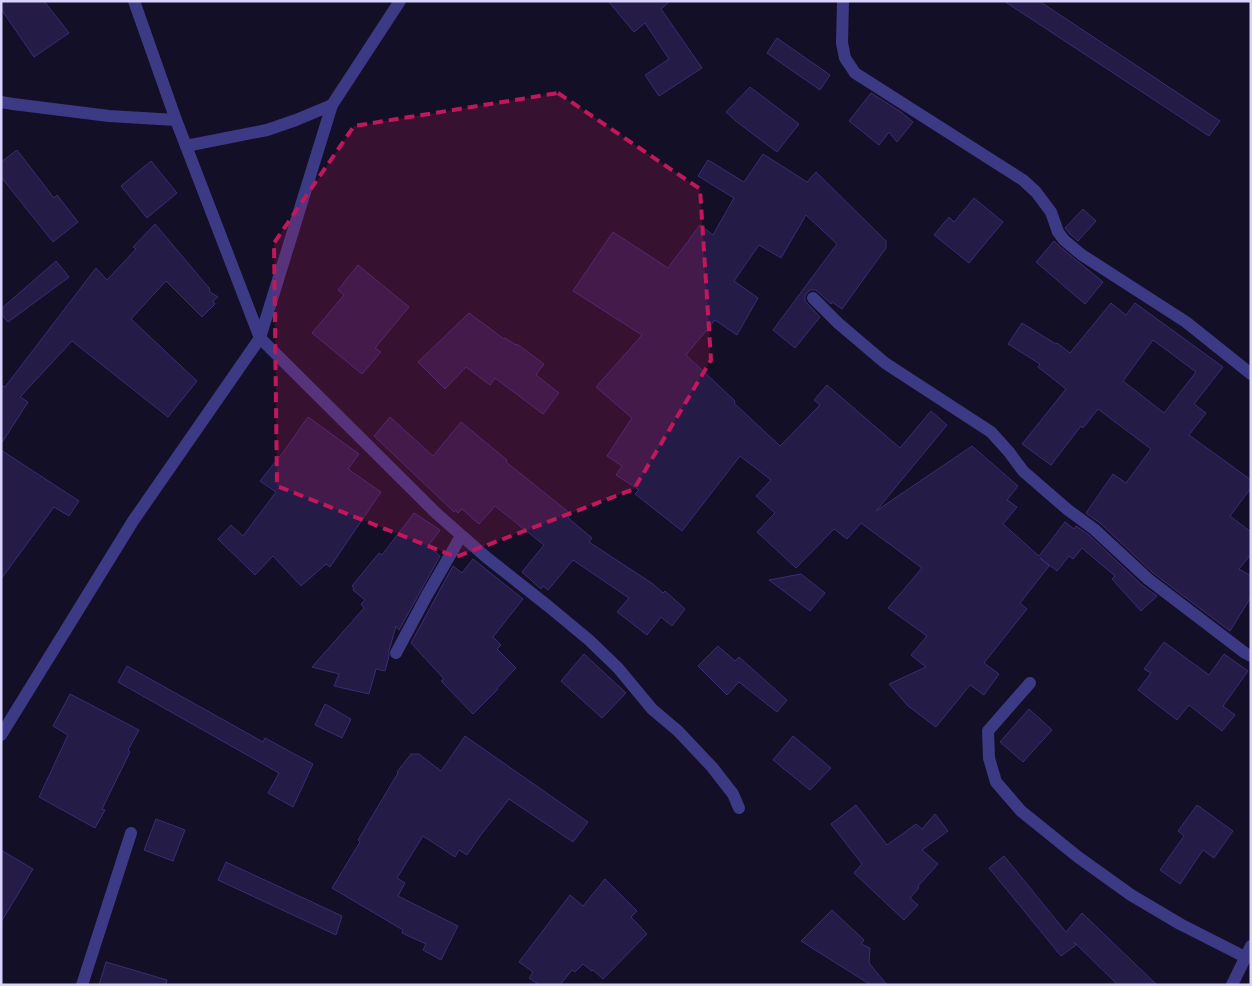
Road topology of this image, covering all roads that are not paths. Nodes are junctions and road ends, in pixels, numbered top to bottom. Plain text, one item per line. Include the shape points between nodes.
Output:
1 (134, 1) edge
2 (400, 1) edge
3 (842, 1) edge
4 (1, 102) edge
5 (332, 105) junction
6 (176, 120) junction
7 (186, 146) junction
8 (813, 298) dead end
9 (260, 338) junction
10 (1251, 374) edge
11 (461, 536) junction
12 (396, 653) dead end
13 (1251, 656) edge
14 (1030, 683) dead end
15 (1, 735) edge
16 (739, 808) dead end
17 (131, 833) dead end
18 (1248, 952) edge
19 (82, 985) edge
20 (1232, 985) edge

1 - 6 street
2 - 5 street
3 - 10 street via 842,43 845,58 855,73 1023,180 1051,212 1064,240 1186,322
4 - 6 street via 109,116
5 - 7 street via 267,130
5 - 9 street
6 - 7 street
7 - 9 street
8 - 13 street via 885,363 991,432 1023,471 1094,529 1148,579
9 - 11 street
9 - 15 street via 133,520
11 - 12 street
11 - 16 street via 618,668 652,709 712,767 733,794
14 - 18 street via 988,731 989,758 996,782 1021,811 1131,895 1180,924
17 - 19 street
18 - 20 street

